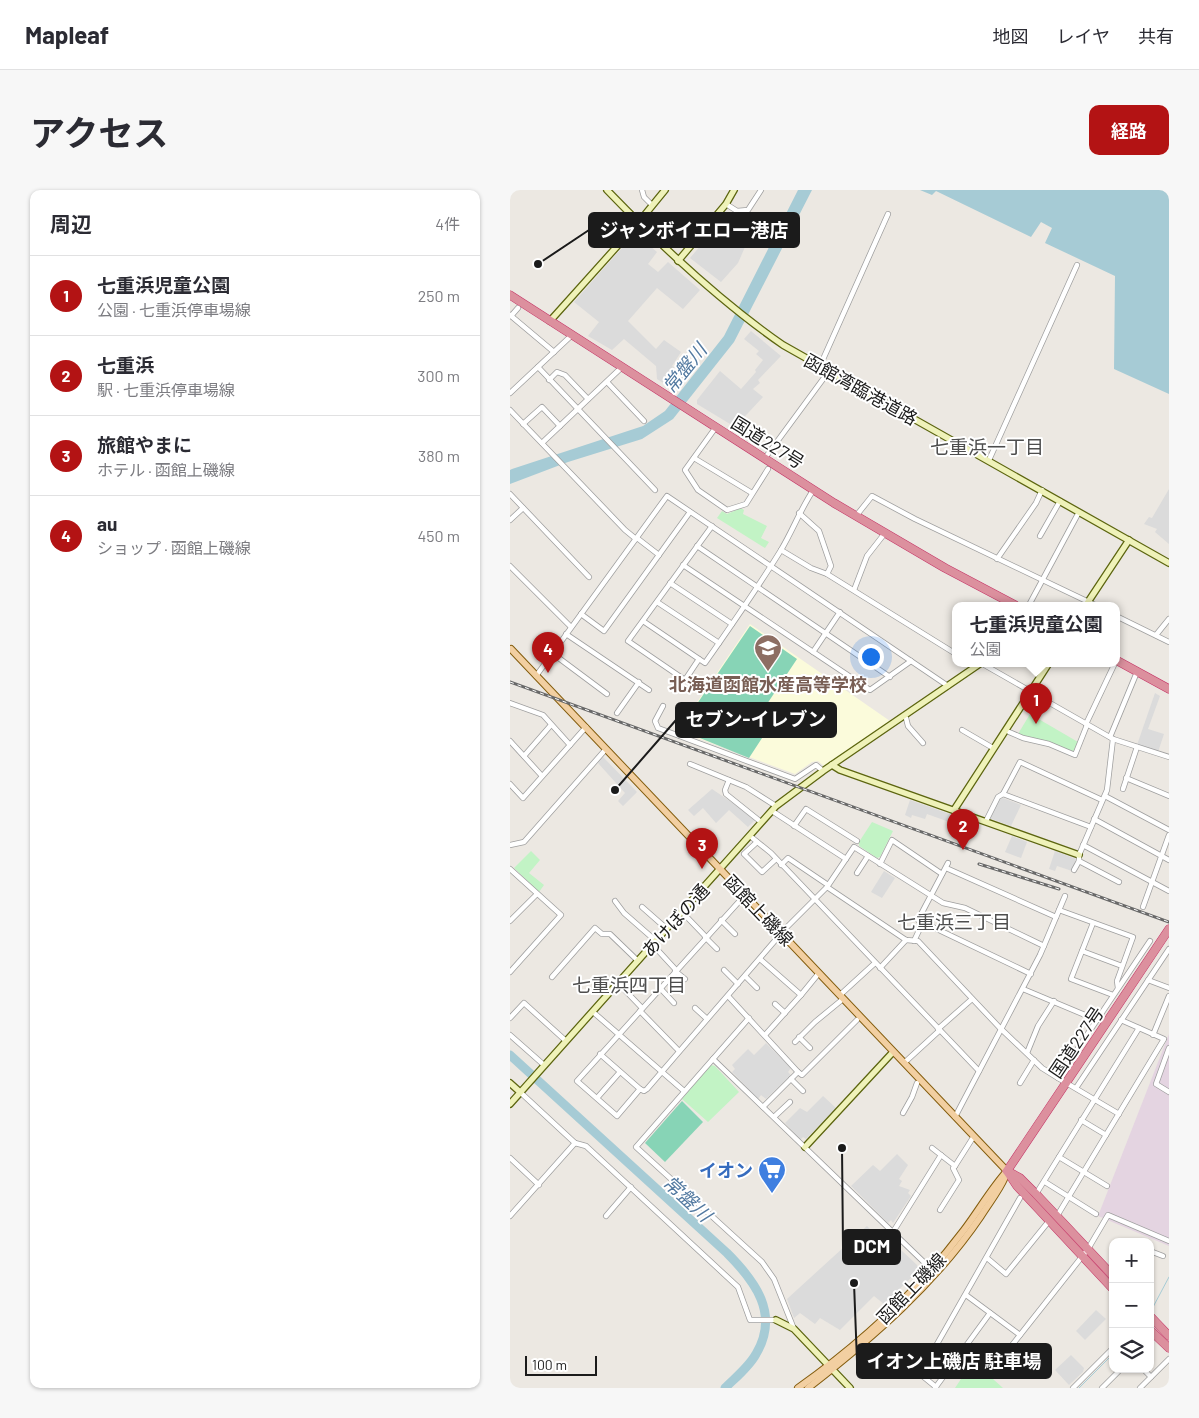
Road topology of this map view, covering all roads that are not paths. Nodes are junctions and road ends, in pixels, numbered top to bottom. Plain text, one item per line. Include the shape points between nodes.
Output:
1 (607, 190) edge
2 (642, 190) edge
3 (665, 190) edge
4 (734, 190) edge
5 (761, 190) edge
6 (726, 204) junction
7 (652, 205) junction
8 (888, 214) dead end
9 (638, 223) junction
10 (678, 261) junction
11 (1077, 265) dead end
12 (510, 295) edge
13 (518, 308) dead end
14 (511, 316) edge
15 (550, 321) junction
16 (572, 335) junction
17 (554, 352) junction
18 (820, 366) junction
19 (622, 367) junction
20 (538, 368) junction
21 (829, 371) junction
22 (549, 380) junction
23 (607, 382) junction
24 (510, 394) edge
25 (588, 399) junction
26 (578, 409) junction
27 (510, 410) edge
28 (644, 421) dead end
29 (524, 424) junction
30 (560, 426) junction
31 (716, 427) junction
32 (542, 443) junction
33 (694, 458) junction
34 (765, 458) junction
35 (989, 460) junction
36 (768, 469) dead end
37 (814, 488) junction
38 (655, 490) dead end
39 (1042, 490) junction
40 (752, 493) junction
41 (510, 494) edge
42 (1060, 501) junction
43 (523, 508) junction
44 (690, 512) junction
45 (1079, 512) junction
46 (799, 513) junction
47 (856, 516) junction
48 (510, 520) edge
49 (712, 526) junction
50 (885, 533) junction
51 (1040, 536) dead end
52 (636, 538) junction
53 (1129, 540) junction
54 (697, 546) junction
55 (781, 550) junction
56 (659, 555) junction
57 (997, 559) junction
58 (1169, 563) edge
59 (683, 565) junction
60 (510, 566) edge
61 (771, 566) junction
62 (827, 574) junction
63 (589, 577) dead end
64 (1042, 581) junction
65 (670, 583) junction
66 (758, 586) junction
67 (854, 590) junction
68 (657, 602) junction
69 (1010, 602) edge
70 (1031, 602) edge
71 (1083, 602) edge
72 (1088, 602) edge
73 (744, 606) junction
74 (840, 612) junction
75 (581, 614) junction
76 (1120, 618) edge
77 (1169, 619) edge
78 (643, 621) junction
79 (732, 624) junction
80 (571, 627) junction
81 (826, 632) junction
82 (566, 634) junction
83 (1156, 635) junction
84 (1169, 642) edge
85 (719, 643) junction
86 (510, 649) edge
87 (952, 651) edge
88 (813, 652) junction
89 (552, 654) junction
90 (699, 659) junction
91 (911, 661) junction
92 (1120, 663) edge
93 (975, 667) edge
94 (988, 667) edge
95 (1046, 667) edge
96 (1112, 667) edge
97 (1137, 671) junction
98 (536, 676) junction
99 (890, 677) junction
100 (639, 682) junction
101 (948, 686) junction
102 (1169, 689) edge
103 (650, 690) dead end
104 (1032, 693) junction
105 (606, 694) dead end
106 (510, 703) edge
107 (663, 706) dead end
108 (617, 713) dead end
109 (906, 718) dead end
110 (551, 725) junction
111 (1087, 725) junction
112 (586, 727) junction
113 (962, 730) dead end
114 (1009, 732) dead end
115 (1112, 738) junction
116 (510, 741) edge
117 (924, 743) dead end
118 (570, 745) junction
119 (1137, 747) junction
120 (993, 748) junction
121 (606, 749) junction
122 (524, 756) junction
123 (1169, 757) edge
124 (690, 764) dead end
125 (832, 765) junction
126 (823, 771) junction
127 (542, 776) junction
128 (1126, 778) junction
129 (729, 780) junction
130 (510, 784) edge
131 (1123, 789) dead end
132 (1003, 794) junction
133 (1169, 796) edge
134 (1103, 798) junction
135 (774, 809) junction
136 (954, 810) junction
137 (1094, 819) junction
138 (986, 821) junction
139 (761, 822) junction
140 (794, 826) junction
141 (1091, 826) junction
142 (1169, 830) edge
143 (1169, 835) edge
144 (750, 836) junction
145 (757, 842) junction
146 (857, 842) dead end
147 (510, 844) edge
148 (1083, 845) junction
149 (868, 856) junction
150 (1162, 856) junction
151 (1079, 858) junction
152 (776, 859) junction
153 (846, 859) junction
154 (1169, 860) edge
155 (781, 864) junction
156 (880, 864) junction
157 (720, 870) junction
158 (1074, 870) dead end
159 (511, 872) edge
160 (857, 873) dead end
161 (942, 874) junction
162 (1119, 882) dead end
163 (1152, 882) junction
164 (828, 886) junction
165 (1169, 891) edge
166 (537, 894) junction
167 (745, 895) junction
168 (930, 896) junction
169 (1065, 896) dead end
170 (815, 900) junction
171 (615, 901) dead end
172 (642, 907) dead end
173 (1143, 907) dead end
174 (1059, 910) junction
175 (682, 912) junction
176 (1056, 917) junction
177 (721, 920) junction
178 (510, 922) edge
179 (923, 922) junction
180 (1092, 923) junction
181 (667, 928) junction
182 (1169, 929) edge
183 (735, 934) dead end
184 (782, 934) junction
185 (705, 937) junction
186 (906, 940) junction
187 (914, 941) junction
188 (1150, 941) dead end
189 (654, 943) junction
190 (1044, 946) junction
191 (717, 949) dead end
192 (1169, 949) edge
193 (1082, 951) junction
194 (760, 959) junction
195 (638, 961) junction
196 (875, 963) junction
197 (1122, 966) junction
198 (880, 968) junction
199 (676, 970) junction
200 (724, 970) dead end
201 (510, 972) edge
202 (819, 973) junction
203 (1031, 974) junction
204 (745, 976) junction
205 (552, 977) dead end
206 (685, 979) dead end
207 (1148, 980) junction
208 (618, 983) junction
209 (738, 984) junction
210 (660, 988) junction
211 (757, 988) dead end
212 (1118, 988) junction
213 (1169, 988) edge
214 (1023, 989) junction
215 (801, 995) junction
216 (1113, 995) junction
217 (728, 996) junction
218 (1169, 996) edge
219 (841, 997) junction
220 (972, 998) junction
221 (1054, 1001) junction
222 (674, 1003) dead end
223 (775, 1004) dead end
224 (695, 1008) dead end
225 (641, 1009) junction
226 (593, 1012) junction
227 (784, 1013) junction
228 (510, 1018) edge
229 (749, 1018) junction
230 (707, 1019) junction
231 (857, 1020) dead end
232 (1097, 1020) junction
233 (1121, 1020) junction
234 (1139, 1028) junction
235 (939, 1029) junction
236 (1002, 1029) junction
237 (618, 1033) junction
238 (510, 1035) edge
239 (765, 1035) junction
240 (1153, 1035) junction
241 (566, 1041) junction
242 (810, 1048) dead end
243 (1169, 1048) edge
244 (679, 1051) junction
245 (893, 1052) junction
246 (1027, 1053) junction
247 (600, 1054) junction
248 (713, 1058) junction
249 (1034, 1060) junction
250 (904, 1063) junction
251 (543, 1067) junction
252 (662, 1070) junction
253 (979, 1071) junction
254 (620, 1072) junction
255 (798, 1072) junction
256 (1058, 1078) junction
257 (791, 1079) junction
258 (510, 1083) edge
259 (917, 1083) dead end
260 (1020, 1083) dead end
261 (1066, 1083) junction
262 (1076, 1088) junction
263 (640, 1089) junction
264 (684, 1091) junction
265 (803, 1091) dead end
266 (520, 1092) junction
267 (1169, 1092) edge
268 (597, 1098) junction
269 (1094, 1099) junction
270 (790, 1102) dead end
271 (510, 1104) edge
272 (763, 1107) junction
273 (903, 1113) dead end
274 (1119, 1114) junction
275 (774, 1117) junction
276 (955, 1117) junction
277 (1081, 1120) junction
278 (1106, 1135) junction
279 (974, 1136) junction
280 (575, 1142) junction
281 (805, 1147) junction
282 (932, 1148) dead end
283 (941, 1155) junction
284 (1059, 1157) junction
285 (510, 1158) edge
286 (515, 1163) junction
287 (955, 1166) junction
288 (510, 1168) edge
289 (1007, 1171) junction
290 (1084, 1172) junction
291 (1045, 1182) junction
292 (538, 1185) junction
293 (1107, 1186) dead end
294 (631, 1187) junction
295 (1036, 1194) junction
296 (1020, 1198) dead end
297 (1069, 1198) junction
298 (940, 1210) dead end
299 (1096, 1214) dead end
300 (510, 1216) edge
301 (606, 1216) dead end
302 (1057, 1216) junction
303 (1049, 1221) junction
304 (893, 1232) junction
305 (1169, 1241) edge
306 (1088, 1249) junction
307 (1154, 1253) edge
308 (1082, 1256) junction
309 (1163, 1256) dead end
310 (986, 1258) junction
311 (931, 1269) junction
312 (1109, 1272) edge
313 (1109, 1285) edge
314 (966, 1295) junction
315 (990, 1313) junction
316 (776, 1320) joint
317 (1154, 1320) edge
318 (794, 1329) junction
319 (1020, 1334) junction
320 (1154, 1334) edge
321 (1169, 1336) edge
322 (1169, 1348) edge
323 (1109, 1352) edge
324 (1169, 1359) edge
325 (831, 1367) junction
326 (990, 1373) dead end
327 (1117, 1373) edge
328 (1147, 1373) edge
329 (1151, 1377) junction
330 (936, 1387) edge
331 (1105, 1387) edge
332 (798, 1388) edge
333 (808, 1388) edge
334 (850, 1388) edge
335 (1073, 1388) edge
336 (1140, 1388) edge

1 - 9 street, 函館湾臨港道路
2 - 7 street
3 - 7 street
4 - 6 street
5 - 6 street via 748,210 737,211
6 - 10 street
7 - 9 street
8 - 18 street
9 - 10 street, 函館湾臨港道路
9 - 15 street
10 - 18 street, 函館湾臨港道路 via 750,322
11 - 35 street
12 - 15 highway, 国道227号
13 - 14 street
14 - 17 street
15 - 16 highway, 国道227号
16 - 17 street
16 - 19 highway, 国道227号
17 - 20 street
18 - 21 street, 函館湾臨港道路
19 - 23 street
19 - 31 highway, 国道227号
20 - 22 street
20 - 24 street
21 - 34 street
21 - 35 street, 函館湾臨港道路
22 - 25 street via 557,372 565,375
22 - 26 street
23 - 25 street
23 - 28 street
25 - 26 street
26 - 30 street
26 - 38 street
27 - 29 street
29 - 30 street via 542,407
29 - 32 street
30 - 32 street
31 - 33 street
31 - 34 highway, 国道227号
32 - 52 street
33 - 40 street
33 - 40 street via 685,470 698,490 727,510 746,504
34 - 37 highway, 国道227号
35 - 39 street, 函館湾臨港道路
36 - 40 street
37 - 46 street
37 - 47 highway, 国道227号
39 - 42 street, 函館湾臨港道路
39 - 57 street
41 - 43 street
42 - 45 street, 函館湾臨港道路
42 - 51 street
43 - 48 street
43 - 63 street
44 - 49 street
44 - 52 street via 667,496
44 - 56 street
45 - 53 street, 函館湾臨港道路
45 - 64 street
46 - 55 street
46 - 62 street via 819,531 831,566
47 - 50 highway, 国道227号
47 - 57 street via 872,496
49 - 54 street
49 - 61 street
50 - 67 street via 867,556
50 - 69 highway, 国道227号
52 - 56 street
52 - 75 street
53 - 58 street, 函館湾臨港道路
53 - 72 street
54 - 59 street
54 - 66 street
55 - 61 street
55 - 62 street
56 - 75 street via 604,631
57 - 64 street
59 - 65 street
59 - 73 street
60 - 80 street
61 - 66 street
61 - 74 street
62 - 67 street
64 - 70 street
64 - 71 street
65 - 68 street
65 - 79 street
66 - 73 street
66 - 81 street
67 - 87 street
68 - 78 street
68 - 85 street
73 - 79 street
73 - 88 street
74 - 81 street
74 - 91 street
75 - 80 street
76 - 83 street
77 - 83 street
78 - 90 street
78 - 90 street via 628,641 685,680
79 - 85 street
80 - 82 street
81 - 88 street
81 - 99 street
82 - 89 street
82 - 100 street
83 - 84 street
85 - 90 street via 705,663
86 - 98 main road, 函館上磯線
88 - 99 street via 870,690
89 - 98 street
89 - 105 street
91 - 99 street
91 - 101 street
92 - 97 highway
93 - 101 street, あけぼの通
94 - 104 street
95 - 104 street
96 - 111 street
97 - 102 highway
97 - 115 street
98 - 112 main road, 函館上磯線
100 - 103 street
100 - 108 street
101 - 125 street, あけぼの通
104 - 111 street
104 - 120 street
106 - 110 street via 543,715
107 - 126 street via 654,721 658,728 795,779 816,765
109 - 117 street via 908,726
110 - 118 street
110 - 122 street
111 - 114 street via 1074,755
111 - 115 street
112 - 118 street
112 - 121 main road, 函館上磯線
113 - 120 street
115 - 119 street
115 - 134 street via 1108,787
116 - 122 street
118 - 127 street
119 - 123 street
119 - 128 street
120 - 136 street
121 - 147 street via 524,842
121 - 157 main road, 函館上磯線
122 - 127 street
124 - 129 street
125 - 126 street, あけぼの通
125 - 136 street
126 - 135 street, あけぼの通
127 - 130 street via 523,798
128 - 131 street
128 - 133 street
129 - 135 street via 762,795
129 - 139 street via 726,794
132 - 134 street via 1020,762
132 - 138 street via 998,797
132 - 141 street
134 - 137 street
134 - 142 street
135 - 139 street, あけぼの通
135 - 140 street
136 - 138 street
137 - 141 street
137 - 150 street
138 - 151 street
139 - 144 street, あけぼの通
140 - 146 street via 806,809
140 - 153 street
141 - 148 street
143 - 150 street
144 - 145 street
144 - 157 street, あけぼの通
145 - 152 street
145 - 152 street via 744,854 762,872
148 - 151 street
148 - 163 street
149 - 153 street via 854,846
149 - 156 street
149 - 160 street
150 - 154 street
150 - 163 street
151 - 158 street
151 - 162 street
152 - 155 street
153 - 164 street
155 - 164 street via 788,858
155 - 170 street
156 - 161 street via 892,840
156 - 168 street
157 - 167 main road, 函館上磯線
157 - 175 street, あけぼの通
159 - 166 street
161 - 168 street
161 - 176 street via 947,866
163 - 165 street
163 - 173 street
164 - 170 street
164 - 186 street
166 - 178 street
166 - 201 street via 561,915
167 - 177 street
167 - 184 main road, 函館上磯線
168 - 179 street via 918,920
168 - 190 street via 965,908
169 - 174 street
170 - 184 street
170 - 196 street
171 - 189 street
172 - 181 street
174 - 176 street
174 - 180 street
175 - 181 street, あけぼの通
175 - 185 street
176 - 190 street
177 - 183 street
177 - 185 street
179 - 187 street
179 - 203 street
180 - 193 street
180 - 197 street via 1133,937
181 - 189 street, あけぼの通
182 - 261 highway, 国道227号
184 - 194 street
184 - 202 main road, 函館上磯線
185 - 191 street
185 - 199 street
186 - 187 street
186 - 198 street
187 - 220 street via 918,941
188 - 212 street
189 - 195 street, あけぼの通
189 - 199 street
190 - 203 street
192 - 207 street
193 - 197 street
193 - 216 street via 1071,979
194 - 204 street
194 - 215 street
195 - 205 street via 610,934 602,934 595,928
195 - 208 street, あけぼの通
196 - 198 street
196 - 219 street
197 - 212 street
198 - 235 street
199 - 206 street
199 - 210 street
200 - 209 street
202 - 215 street
202 - 219 main road, 函館上磯線
203 - 214 street
204 - 209 street
204 - 211 street
207 - 213 street
207 - 233 street
208 - 225 street
208 - 226 street, あけぼの通
209 - 217 street
210 - 222 street
210 - 225 street
212 - 216 street
214 - 221 street
214 - 236 street
215 - 227 street
216 - 232 street
217 - 229 street
217 - 230 street
218 - 240 street
219 - 242 street via 797,1040
219 - 245 main road, 函館上磯線
220 - 235 street
220 - 236 street
221 - 232 street
221 - 246 street via 1038,1026
223 - 227 street
224 - 230 street
225 - 237 street
225 - 244 street
226 - 237 street
226 - 241 street, あけぼの通
227 - 239 street
228 - 241 street via 524,1003
229 - 239 street
229 - 248 street
230 - 244 street
231 - 255 street via 802,1074
232 - 256 street
233 - 234 street
233 - 262 street
234 - 240 street
234 - 269 street
235 - 250 street
235 - 253 street
236 - 246 street
236 - 253 street
237 - 247 street
237 - 252 street
238 - 251 street
239 - 255 street
240 - 274 street via 1164,1040
241 - 251 street, あけぼの通
243 - 267 street via 1156,1084
244 - 252 street
245 - 250 main road, 函館上磯線
245 - 281 street
246 - 249 street
247 - 254 street
247 - 268 street via 577,1081
248 - 264 street
248 - 272 street
249 - 256 street
249 - 260 street
250 - 276 main road, 函館上磯線
251 - 266 street, あけぼの通
252 - 263 street via 644,1091
252 - 264 street
253 - 276 street
254 - 263 street
254 - 268 street
255 - 257 street
256 - 261 street
257 - 265 street
257 - 272 street
258 - 266 street
259 - 273 street
261 - 262 street
261 - 289 highway, 国道227号
262 - 269 street
263 - 268 street via 617,1116
264 - 318 street via 636,1147 762,1262 774,1279
266 - 271 street, あけぼの通
266 - 280 street
269 - 274 street
269 - 277 street
270 - 275 street
272 - 275 street
274 - 278 street
275 - 281 street
276 - 279 main road, 函館上磯線
277 - 278 street
277 - 284 street
278 - 290 street
279 - 287 street
279 - 289 main road, 函館上磯線
280 - 292 street
280 - 294 street via 586,1146
281 - 304 street
282 - 283 street
283 - 287 street
283 - 304 street
284 - 290 street
284 - 291 street
285 - 286 street
286 - 288 street
286 - 292 street
287 - 298 street via 959,1180
289 - 295 highway via 1020,1178
289 - 303 highway
289 - 311 main road, 函館上磯線
289 - 325 main road, 函館上磯線 via 970,1232 937,1272 902,1309
290 - 293 street
290 - 297 street
291 - 295 street
291 - 297 street
292 - 300 street
294 - 301 street
294 - 316 street via 738,1286 750,1320
295 - 302 highway
296 - 310 street
297 - 299 street
297 - 302 street
302 - 306 highway
303 - 308 highway
303 - 310 street via 1006,1274
304 - 311 street
305 - 306 street via 1108,1215
306 - 308 street
306 - 312 highway
307 - 309 street
308 - 313 highway
308 - 319 street
310 - 314 street
311 - 325 main road, 函館上磯線 via 902,1302
314 - 315 street
314 - 330 street via 920,1374
315 - 319 street
315 - 330 street
316 - 318 street
317 - 321 highway
318 - 325 street
319 - 326 street
320 - 322 highway
323 - 335 street
324 - 329 street
325 - 332 main road, 函館上磯線
325 - 333 main road, 函館上磯線
325 - 334 street
327 - 331 street
328 - 329 street
329 - 336 street

